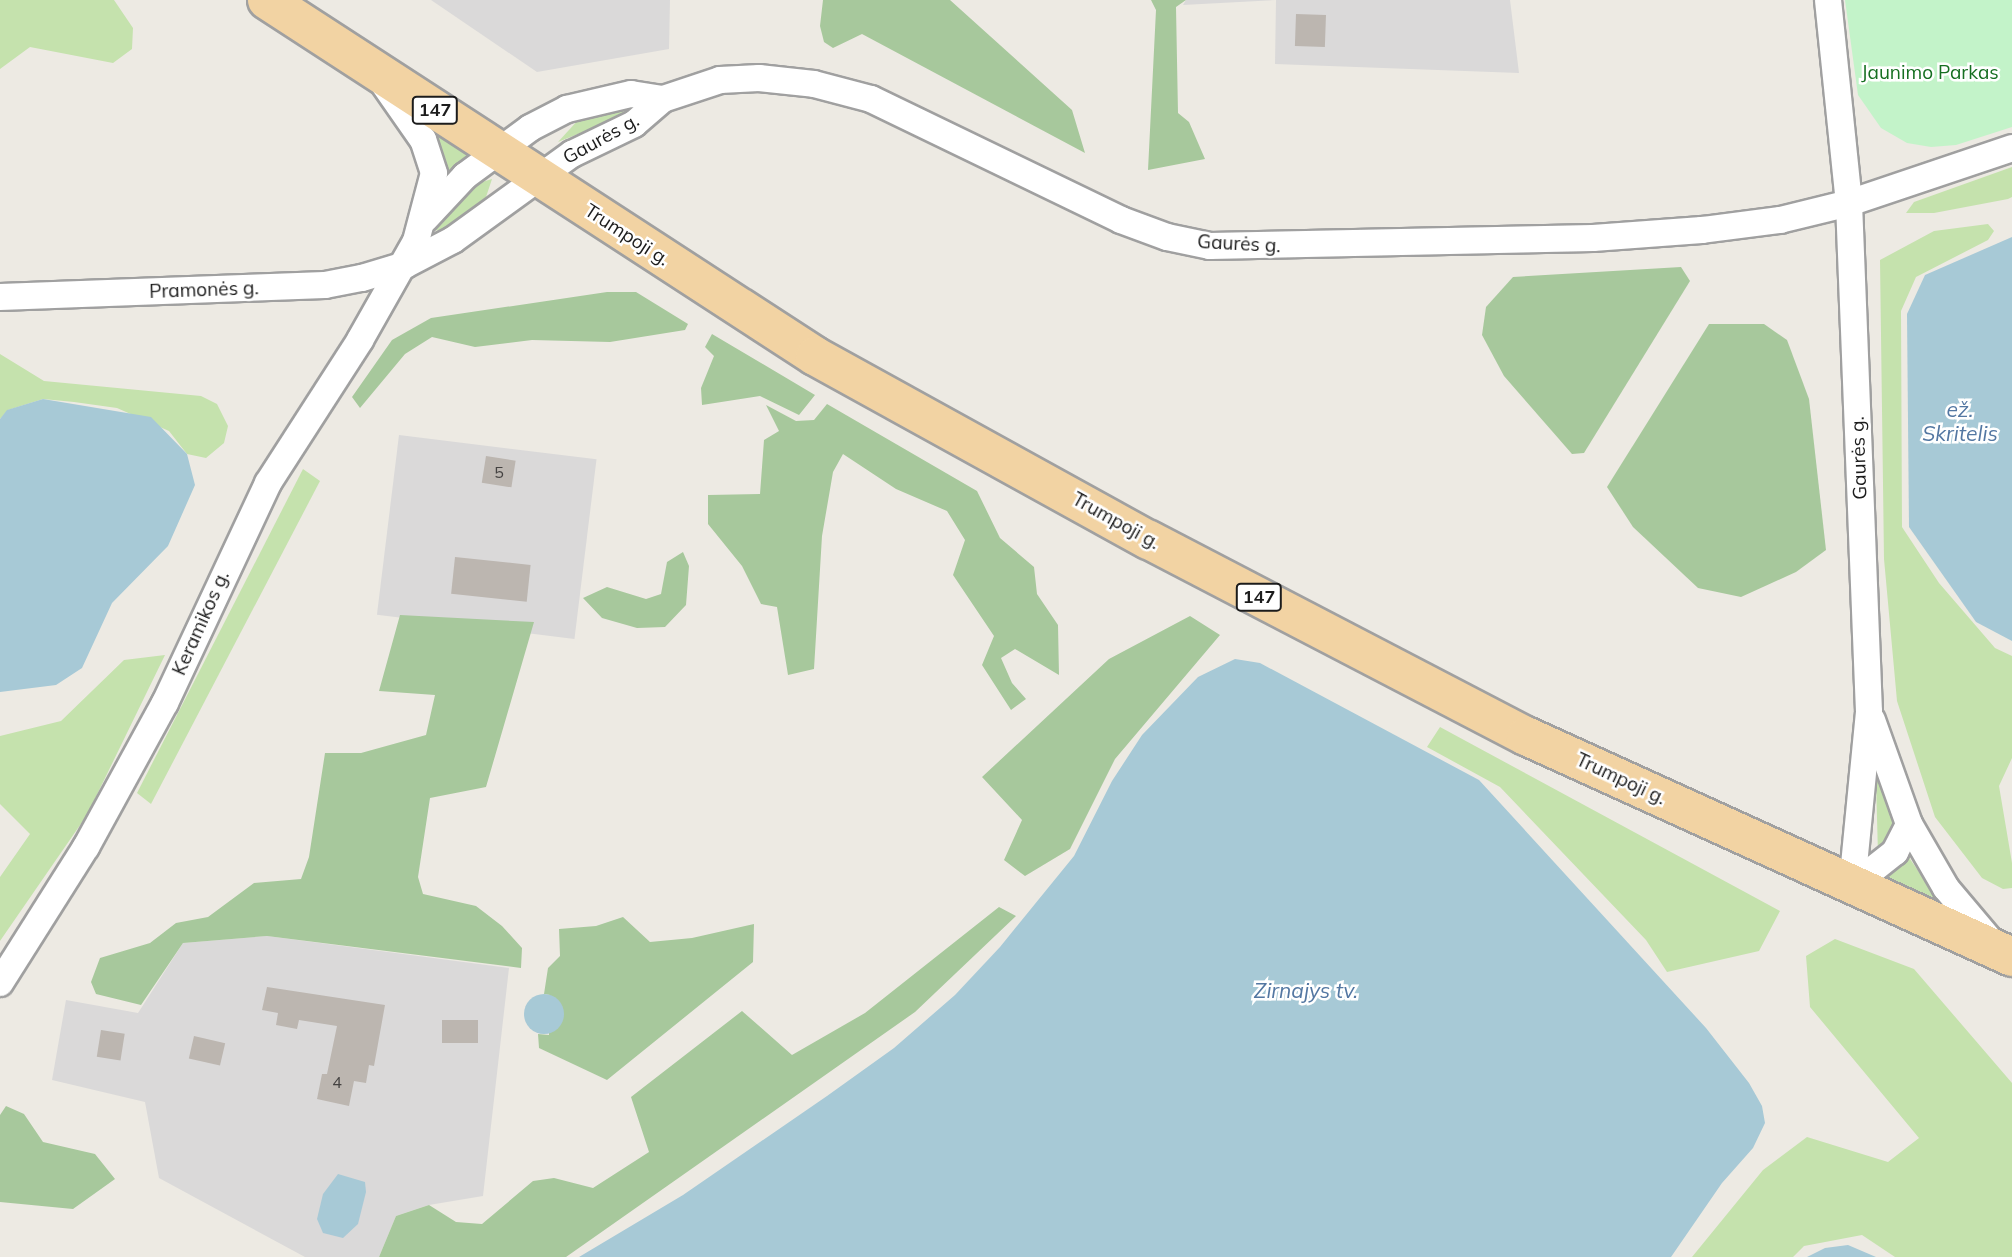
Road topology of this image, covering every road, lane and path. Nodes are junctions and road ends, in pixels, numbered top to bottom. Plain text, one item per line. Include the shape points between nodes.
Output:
1 (267, 0) edge
2 (1828, 0) edge
3 (373, 69) junction
4 (663, 99) junction
5 (2012, 148) edge
6 (498, 150) junction
7 (537, 177) junction
8 (1849, 204) junction
9 (425, 219) junction
10 (405, 265) junction
11 (0, 298) edge
12 (1869, 712) junction
13 (1909, 824) junction
14 (1852, 886) junction
15 (2006, 955) edge
16 (0, 983) edge

1 - 3 main road, Trumpoji g. / 147
2 - 8 street, Gaurės g.
3 - 6 main road, Trumpoji g. / 147
3 - 9 street via 423,140 434,173
4 - 6 street, Gaurės g. via 631,94 567,109
4 - 7 street, Gaurės g. via 634,124
4 - 8 street, Gaurės g. via 720,80 814,83 871,99 1121,220 1210,246 1551,239 1702,230 1780,220
5 - 8 street, Gaurės g.
6 - 7 main road, Trumpoji g. / 147
6 - 9 street via 465,176
7 - 10 street, Pramonės g. via 453,240
7 - 14 main road, Trumpoji g. / 147 via 814,356 1149,540 1526,736
8 - 12 street, Gaurės g.
9 - 10 street
10 - 11 street, Pramonės g. via 325,285
10 - 16 street, Keramikos g. via 268,483 165,703 86,847
12 - 13 street, Gaurės g.
12 - 14 street, Gaurės g.
13 - 14 street via 1895,852
13 - 15 street, Gaurės g. via 1946,888
14 - 15 main road, Trumpoji g. / 147

